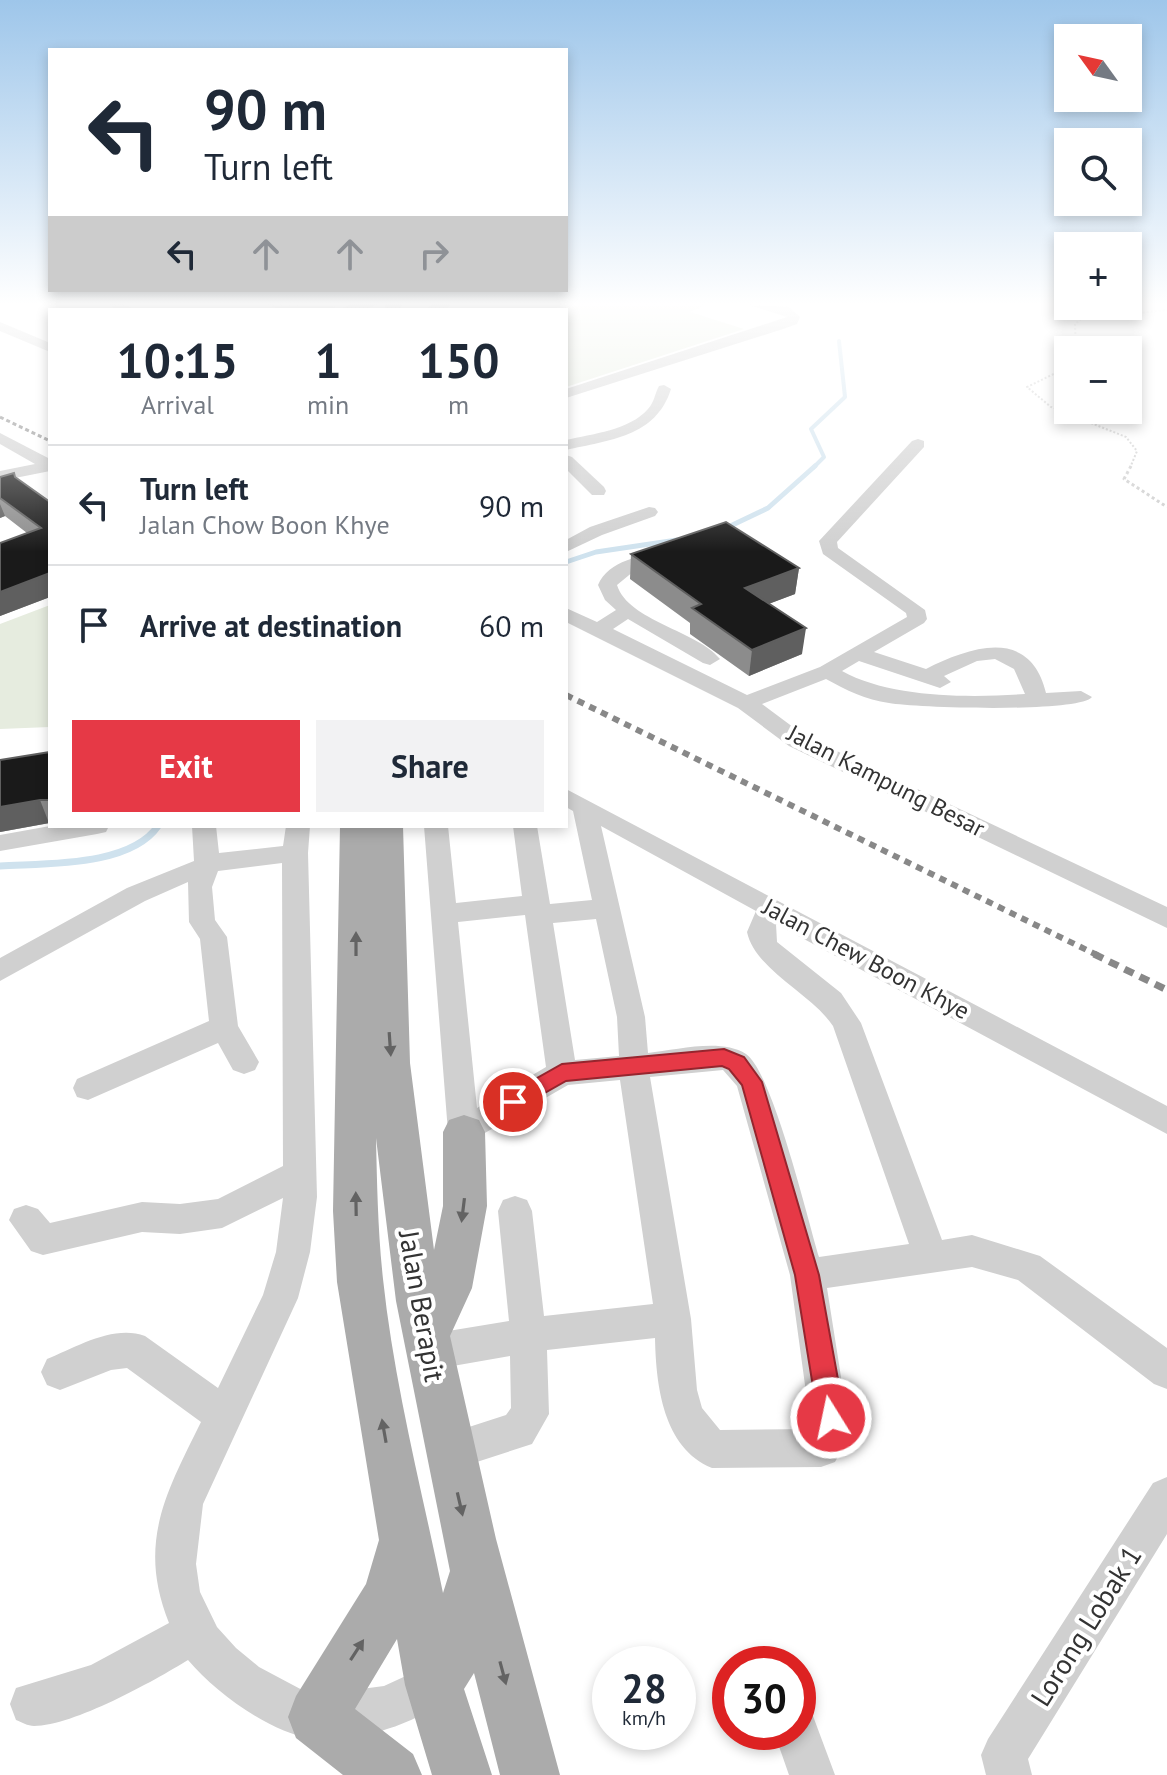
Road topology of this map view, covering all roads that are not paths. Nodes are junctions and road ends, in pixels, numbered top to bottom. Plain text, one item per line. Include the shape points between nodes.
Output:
1 (588, 387) edge
2 (664, 389) dead end
3 (568, 393) edge
4 (0, 438) edge
5 (918, 444) dead end
6 (568, 445) edge
7 (568, 462) edge
8 (48, 465) edge
9 (48, 466) edge
10 (0, 476) edge
11 (598, 491) dead end
12 (649, 512) dead end
13 (568, 546) edge
14 (671, 555) edge
15 (628, 611) junction
16 (568, 615) edge
17 (599, 629) junction
18 (857, 654) junction
19 (710, 659) dead end
20 (827, 671) junction
21 (926, 677) junction
22 (1081, 697) dead end
23 (951, 701) junction
24 (1036, 701) junction
25 (746, 703) junction
26 (575, 802) edge
27 (86, 828) edge
28 (204, 828) edge
29 (356, 828) edge
30 (387, 828) edge
31 (436, 828) edge
32 (525, 828) edge
33 (296, 840) edge
34 (0, 843) edge
35 (207, 866) junction
36 (607, 908) junction
37 (537, 909) junction
38 (773, 909) junction
39 (445, 914) junction
40 (1167, 918) edge
41 (0, 971) edge
42 (224, 1027) junction
43 (244, 1062) dead end
44 (634, 1065) junction
45 (562, 1073) junction
46 (88, 1088) dead end
47 (1167, 1121) edge
48 (464, 1132) junction
49 (298, 1174) junction
50 (515, 1211) dead end
51 (26, 1220) dead end
52 (931, 1257) junction
53 (807, 1275) junction
54 (673, 1319) junction
55 (528, 1335) junction
56 (428, 1344) junction
57 (1167, 1371) edge
58 (60, 1372) dead end
59 (224, 1416) junction
60 (449, 1452) junction
61 (1167, 1497) edge
62 (403, 1535) junction
63 (476, 1571) junction
64 (195, 1631) junction
65 (434, 1685) junction
66 (32, 1704) dead end
67 (317, 1717) junction
68 (803, 1750) edge
69 (1007, 1765) edge
70 (392, 1775) edge
71 (462, 1775) edge
72 (530, 1775) edge
73 (812, 1775) edge

1 - 3 street
2 - 6 street via 656,411 643,420
4 - 8 street
5 - 18 street via 828,541 829,550 915,610 917,619
7 - 11 street
9 - 10 street
12 - 13 street
14 - 15 street via 613,574 609,592
15 - 17 street
15 - 19 street
16 - 17 street, Jalan Kampung Besar
17 - 25 street, Jalan Kampung Besar
18 - 20 street
18 - 21 street
20 - 23 street via 857,688 890,697
20 - 25 street
21 - 23 street via 952,694
21 - 24 street via 984,653 996,654 1019,661 1034,679
22 - 24 street
23 - 24 street
25 - 40 street, Jalan Kampung Besar via 797,741
26 - 36 street
26 - 38 street, Jalan Chew Boon Khye
27 - 34 street
28 - 35 street
62 -> 29 main road via 360,1282 355,1211
30 -> 56 main road, Jalan Berapit via 396,1139
31 - 39 street
32 - 37 street
33 - 35 street
33 - 49 street
35 - 41 street via 143,893
35 - 42 street via 199,887 202,922 213,937
36 - 37 street
36 - 44 street via 631,1017
37 - 39 street
37 - 45 street
38 - 47 street, Jalan Chew Boon Khye
38 - 52 street via 761,922 762,941 831,1001 846,1023
39 - 48 street
42 - 43 street
42 - 46 street
44 - 45 street
44 - 53 street via 724,1058 737,1063 751,1082
44 - 54 street
45 - 48 street
48 -> 56 main road via 465,1206 449,1288
49 - 51 street via 222,1213 142,1217 43,1240
49 - 59 street via 293,1252 280,1298
50 - 55 street
52 - 53 street
52 - 57 street via 972,1251 1028,1267
53 - 54 street via 831,1434 821,1448 712,1449 694,1434 676,1381
54 - 55 street
55 - 56 street
55 - 60 street via 530,1414 518,1430
56 - 60 main road, Jalan Berapit
58 - 59 street via 132,1349
59 - 64 street via 183,1502 175,1534 173,1565
60 -> 63 main road, Jalan Berapit
61 - 69 street, Lorong Lobak 1
62 - 65 main road
67 -> 62 main road via 386,1604 397,1579
63 - 65 main road via 460,1643
63 -> 72 main road, Jalan Berapit
64 - 66 street via 123,1675 70,1697
64 - 67 street via 227,1671 257,1692
65 - 67 street via 386,1708
65 - 71 main road
67 - 70 main road
68 - 73 street

